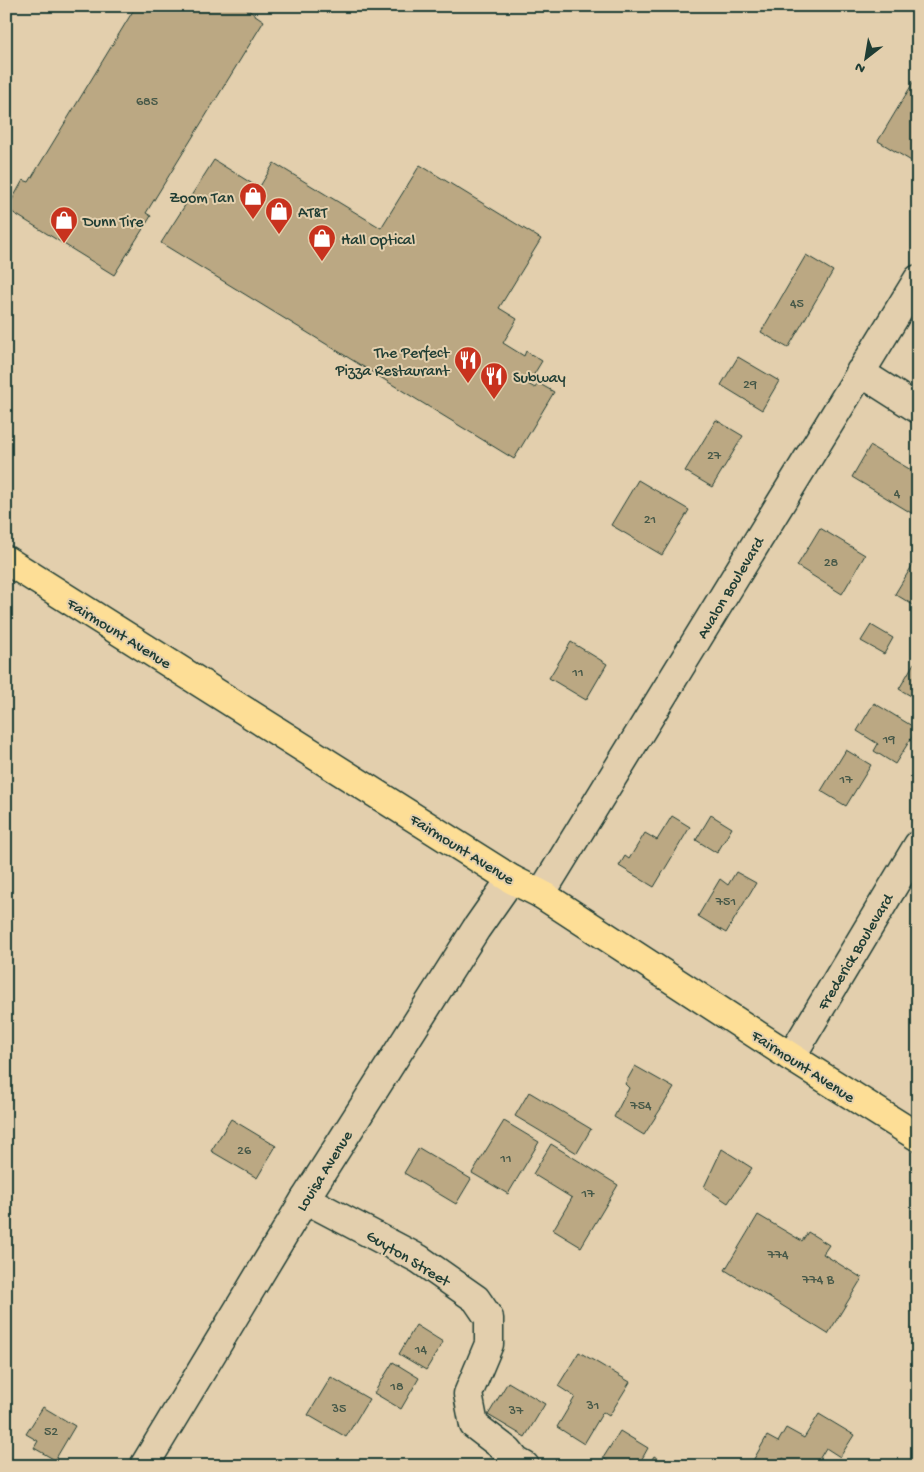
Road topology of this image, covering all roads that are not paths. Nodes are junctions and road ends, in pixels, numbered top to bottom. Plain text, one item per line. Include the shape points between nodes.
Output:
1 (918, 280) edge
2 (860, 372) junction
3 (918, 409) edge
4 (6, 560) edge
5 (918, 845) edge
6 (511, 879) junction
7 (541, 894) junction
8 (790, 1057) junction
9 (918, 1137) edge
10 (305, 1199) junction
11 (519, 1464) edge
12 (144, 1466) edge

1 - 2 street, Avalon Boulevard
2 - 3 street
2 - 7 street, Avalon Boulevard
4 - 6 main road, Fairmount Avenue
5 - 8 street, Frederick Boulevard
6 - 7 main road, Fairmount Avenue
6 - 10 street, Louisa Avenue
7 - 8 main road, Fairmount Avenue
8 - 9 main road, Fairmount Avenue
10 - 11 street, Guyton Street via 419,1259 476,1299 489,1318 489,1344 468,1394 474,1426 508,1451
10 - 12 street, Louisa Avenue

